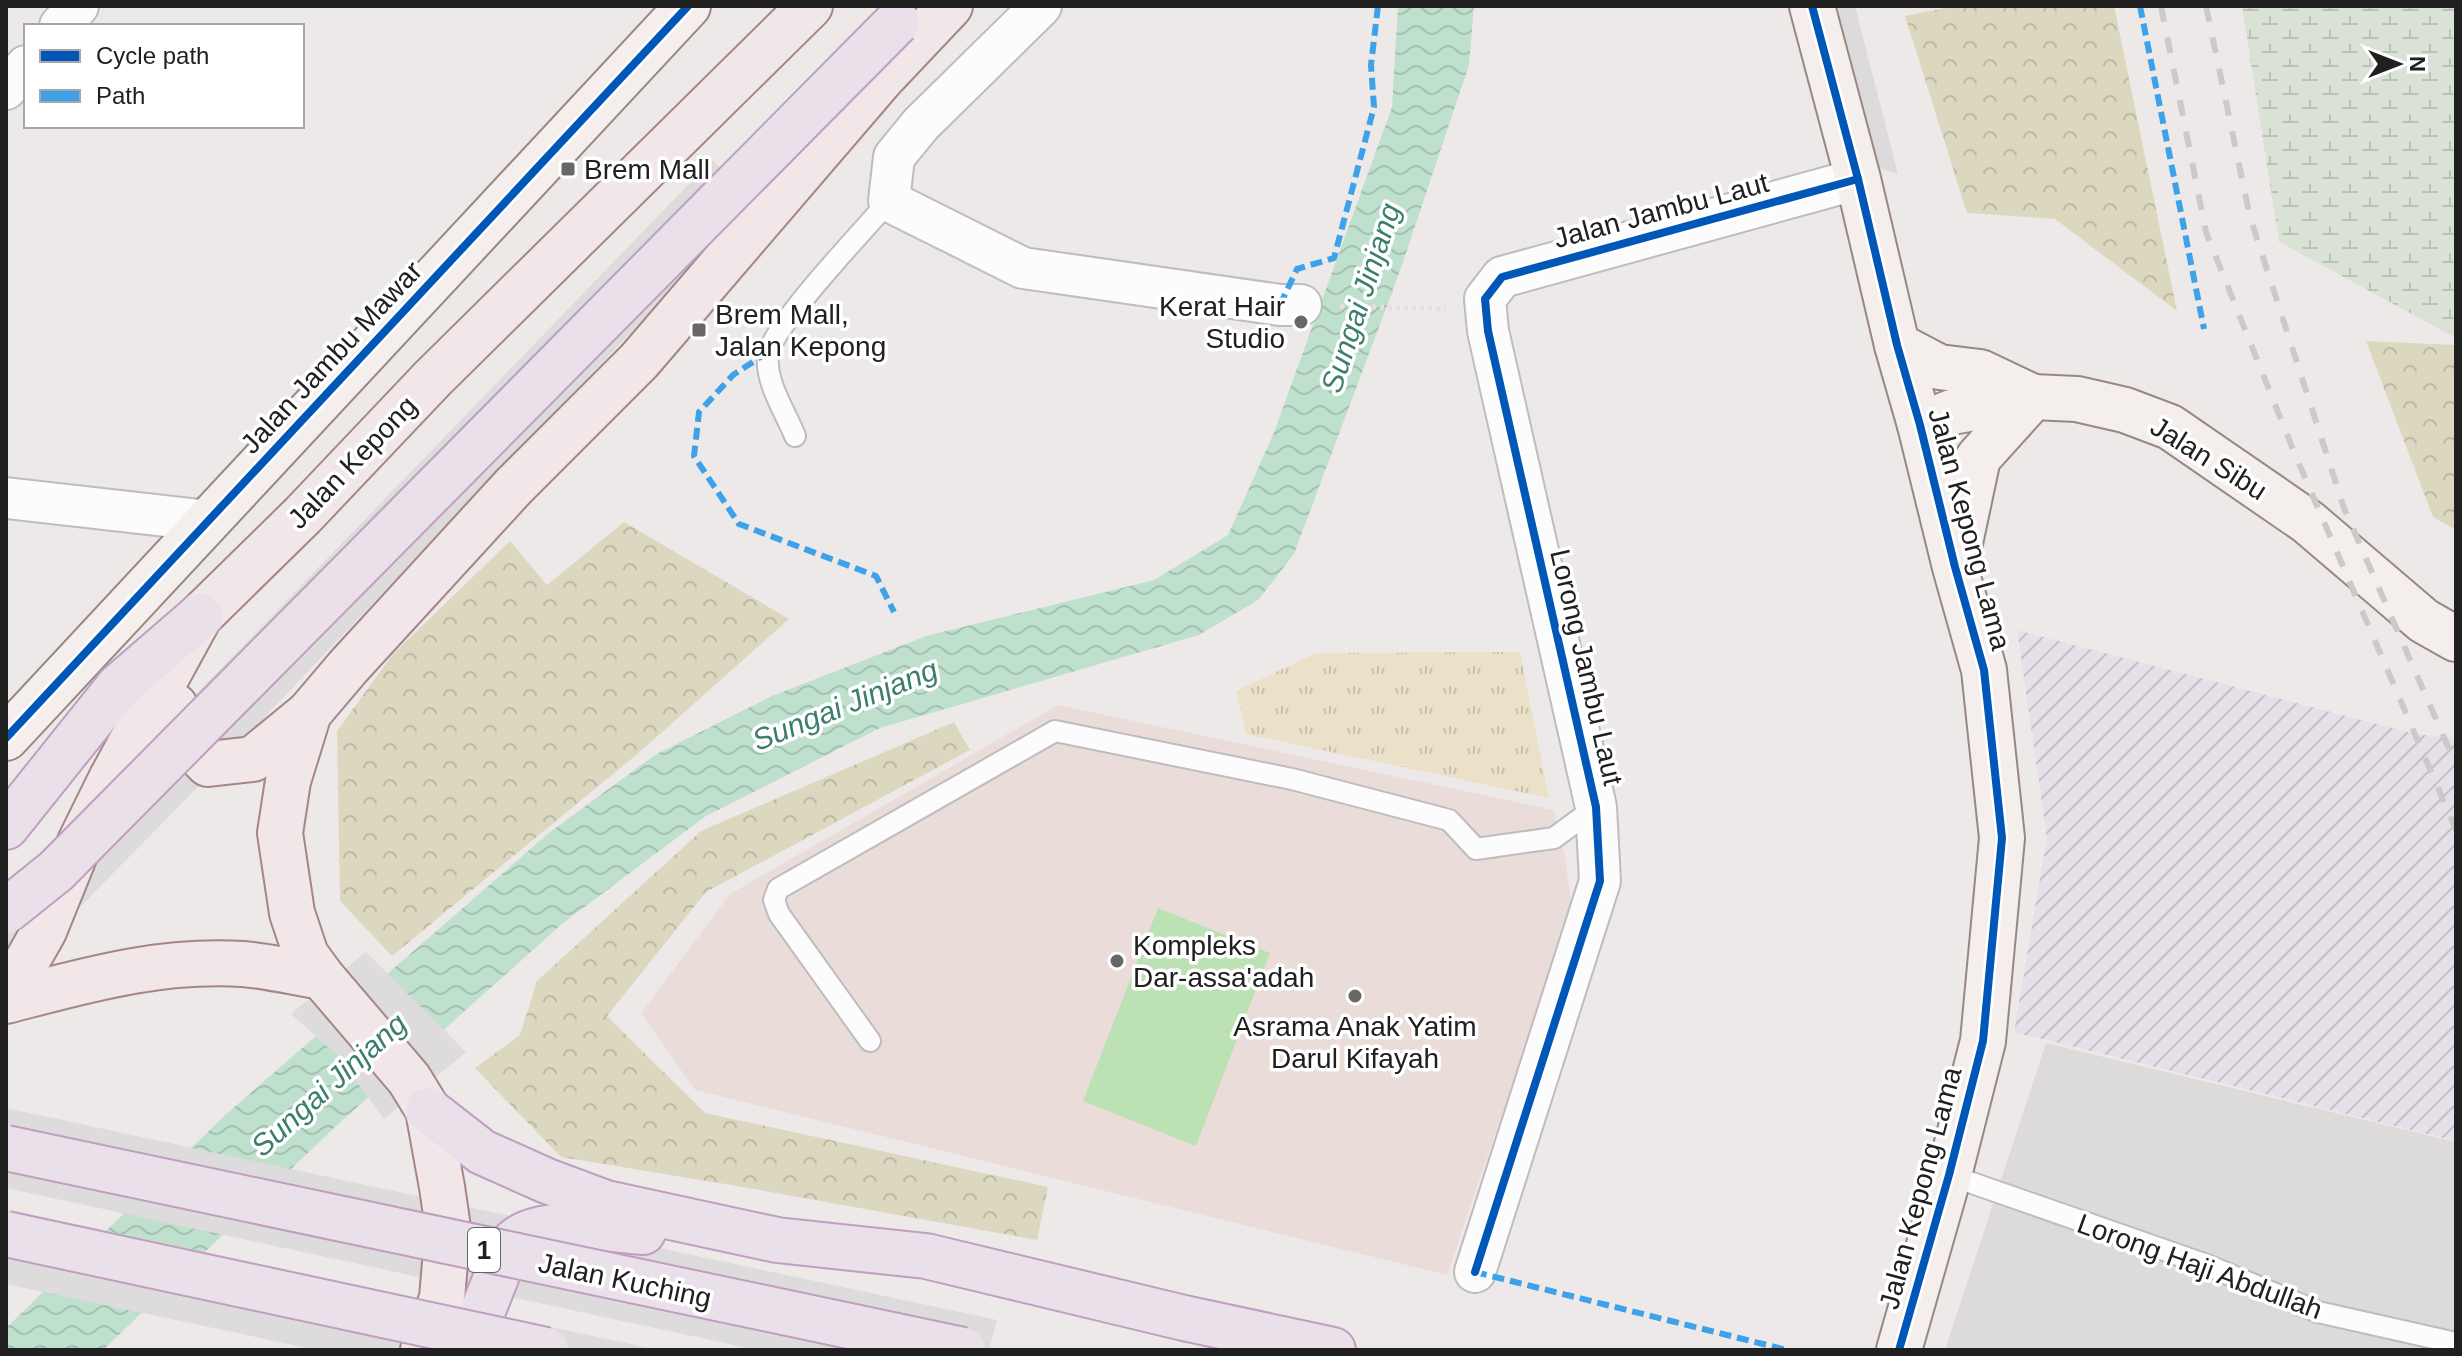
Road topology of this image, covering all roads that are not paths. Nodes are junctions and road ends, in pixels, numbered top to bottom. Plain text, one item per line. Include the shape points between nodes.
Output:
1 (78, 6) edge
2 (688, 6) edge
3 (810, 6) edge
4 (950, 6) edge
5 (1041, 6) edge
6 (1812, 6) edge
7 (907, 14) edge
8 (62, 24) edge
9 (24, 68) edge
10 (6, 89) edge
11 (1858, 179) junction
12 (889, 201) junction
13 (1485, 299) joint
14 (1316, 305) road end
15 (1897, 345) junction
16 (2033, 397) junction
17 (1920, 425) junction
18 (795, 436) dead end
19 (6, 498) edge
20 (209, 521) junction
21 (1955, 567) junction
22 (200, 616) junction
23 (2456, 639) edge
24 (309, 713) junction
25 (6, 738) edge
26 (1596, 807) junction
27 (6, 827) edge
28 (6, 911) edge
29 (322, 977) junction
30 (6, 999) edge
31 (870, 1041) dead end
32 (418, 1095) junction
33 (6, 1148) edge
34 (1949, 1175) junction
35 (6, 1234) edge
36 (777, 1240) junction
37 (1475, 1272) dead end
38 (2456, 1343) edge
39 (423, 1350) edge
40 (472, 1350) edge
41 (546, 1350) edge
42 (963, 1350) edge
43 (1333, 1350) edge
44 (1899, 1350) edge

1 - 8 street
2 - 20 street, Jalan Jambu Mawar
3 - 22 main road, Jalan Kepong
4 - 24 main road via 639,361 513,487
5 - 12 street via 894,157
6 - 11 street, Jalan Kepong Lama
7 - 28 highway, bridge via 56,871
9 - 10 street
11 - 13 street, Jalan Jambu Laut via 1502,277
11 - 15 street, Jalan Kepong Lama
12 - 14 street via 1023,268 1280,305
12 - 18 lane via 786,319 768,352 768,374
13 - 26 street, Lorong Jambu Laut
15 - 16 street via 1939,367 1980,372
15 - 17 street, Jalan Kepong Lama
16 - 17 street, Jalan Sibu via 1952,412
16 - 21 street via 1978,458
16 - 23 street, Jalan Sibu via 2077,399 2170,427 2308,522 2424,621
17 - 21 street, Jalan Kepong Lama
19 - 20 street
20 - 25 street, Jalan Jambu Mawar
21 - 34 street, Jalan Kepong Lama via 1984,670 2002,838 1983,1041
22 - 24 main road via 177,676 174,730 208,764 253,759
22 - 27 highway via 118,687
22 - 30 main road, Jalan Kepong via 111,779 44,931
24 - 29 main road via 288,781 280,833 292,913 306,955
26 - 31 lane via 1554,838 1476,849 1449,820 1292,779 1055,731 778,889 774,900 779,914
26 - 37 street, Lorong Jambu Laut via 1600,881
29 - 30 main road via 246,964 151,966
29 - 32 main road
32 - 36 highway via 482,1152 547,1181 606,1203
32 - 39 main road via 448,1228 442,1298
33 - 42 highway, Jalan Kuching / 1, bridge
34 - 38 lane, Lorong Haji Abdullah via 2207,1265 2318,1312
34 - 44 street, Jalan Kepong Lama
35 - 41 highway, bridge
36 - 40 highway via 540,1229 512,1245
36 - 43 highway via 926,1256

